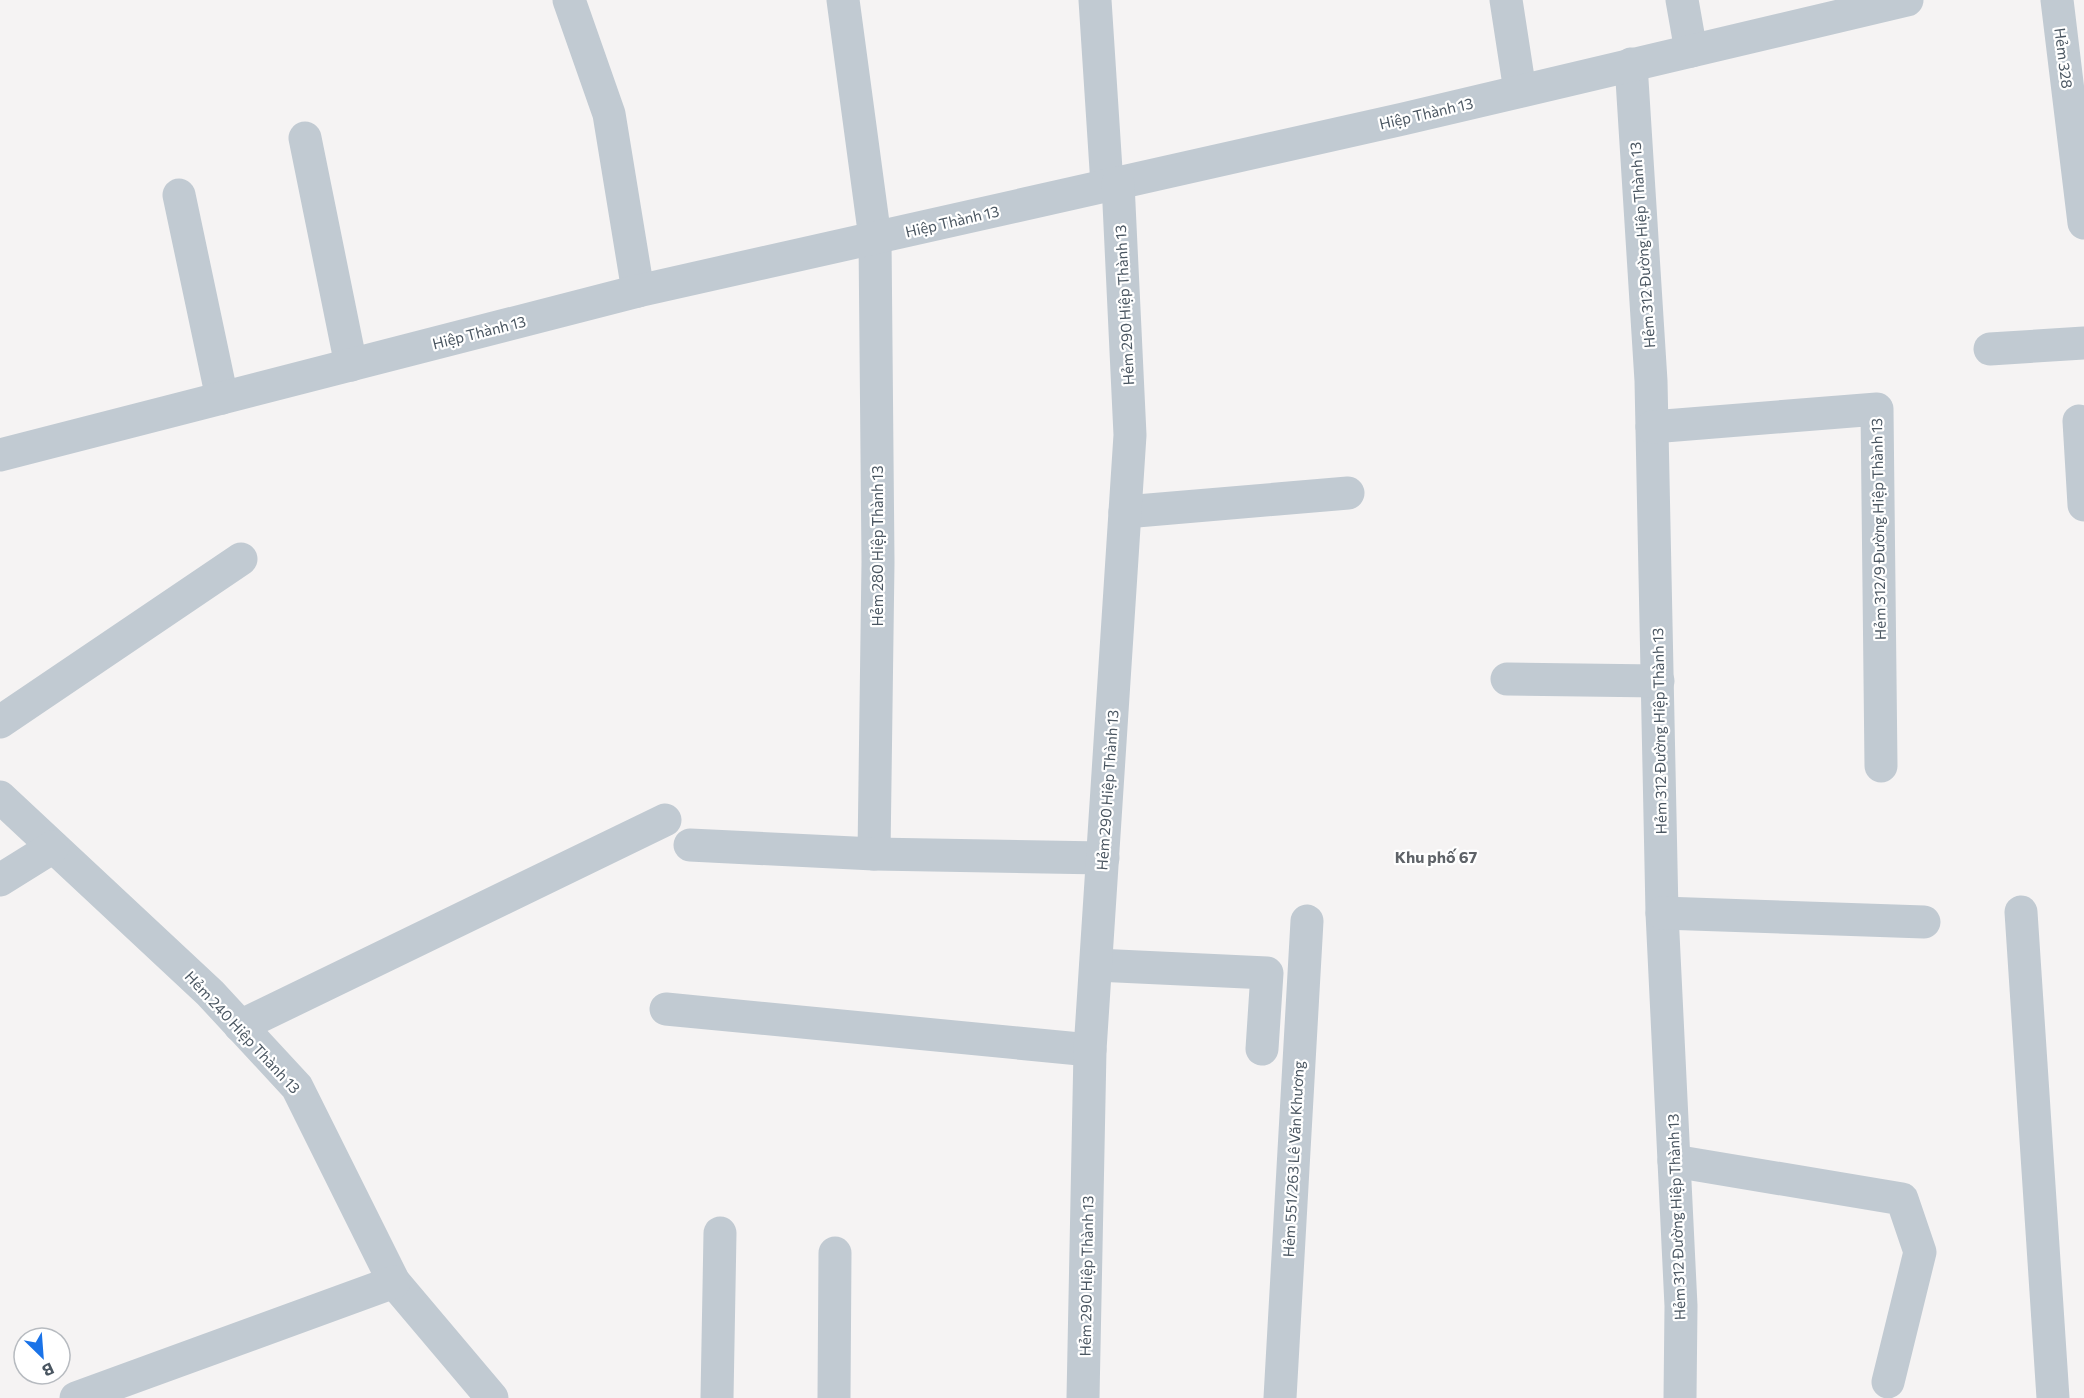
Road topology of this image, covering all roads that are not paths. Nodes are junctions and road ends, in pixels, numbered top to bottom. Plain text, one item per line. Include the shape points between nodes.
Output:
1 (569, 0) edge
2 (843, 0) edge
3 (1095, 0) edge
4 (1506, 0) edge
5 (1682, 0) edge
6 (1907, 0) edge
7 (2056, 0) edge
8 (1691, 51) junction
9 (1631, 64) junction
10 (1520, 91) junction
11 (305, 138) dead end
12 (1112, 184) junction
13 (179, 195) dead end
14 (2084, 224) edge
15 (875, 238) junction
16 (638, 291) junction
17 (2084, 343) edge
18 (1990, 349) dead end
19 (351, 365) junction
20 (222, 398) junction
21 (2079, 421) dead end
22 (1652, 428) junction
23 (0, 455) edge
24 (1348, 493) dead end
25 (2084, 505) edge
26 (1125, 512) junction
27 (241, 559) dead end
28 (1507, 679) dead end
29 (1658, 681) junction
30 (0, 722) edge
31 (1881, 766) dead end
32 (0, 797) edge
33 (665, 820) dead end
34 (690, 845) dead end
35 (53, 847) junction
36 (874, 854) junction
37 (1103, 858) junction
38 (0, 880) edge
39 (2021, 912) dead end
40 (1662, 913) junction
41 (1307, 921) dead end
42 (1924, 922) dead end
43 (1096, 965) junction
44 (666, 1009) dead end
45 (240, 1026) junction
46 (1262, 1049) dead end
47 (1090, 1050) junction
48 (1674, 1161) junction
49 (720, 1233) dead end
50 (835, 1252) dead end
51 (394, 1282) junction
52 (1888, 1382) dead end
53 (76, 1398) edge
54 (492, 1398) edge
55 (717, 1398) edge
56 (834, 1398) edge
57 (1083, 1398) edge
58 (1280, 1398) edge
59 (1680, 1398) edge
60 (2053, 1398) edge

1 - 16 street via 609,114
2 - 15 street, Hẻm 280 Hiệp Thành 13
3 - 12 street, Hẻm 290 Hiệp Thành 13
4 - 10 street
5 - 8 street
6 - 8 street, Hiệp Thành 13
7 - 14 street, Hẻm 328
8 - 9 street, Hiệp Thành 13
9 - 10 street, Hiệp Thành 13
9 - 22 street, Hẻm 312 Đường Hiệp Thành 13
10 - 12 street, Hiệp Thành 13
11 - 19 street
12 - 15 street, Hiệp Thành 13
12 - 26 street, Hẻm 290 Hiệp Thành 13 via 1130,435
13 - 20 street
15 - 16 street, Hiệp Thành 13
15 - 36 street, Hẻm 280 Hiệp Thành 13 via 878,562
16 - 19 street, Hiệp Thành 13
17 - 18 street
19 - 20 street, Hiệp Thành 13
20 - 23 street, Hiệp Thành 13
21 - 25 street
22 - 29 street, Hẻm 312 Đường Hiệp Thành 13
22 - 31 street, Hẻm 312/9 Đường Hiệp Thành 13 via 1877,409
24 - 26 street
26 - 37 street, Hẻm 290 Hiệp Thành 13
27 - 30 street
28 - 29 street
29 - 40 street, Hẻm 312 Đường Hiệp Thành 13
32 - 35 street, Hẻm 240 Hiệp Thành 13
33 - 45 street
34 - 36 street
35 - 38 street
35 - 45 street, Hẻm 240 Hiệp Thành 13 via 210,993
36 - 37 street
37 - 43 street, Hẻm 290 Hiệp Thành 13
39 - 60 street
40 - 42 street
40 - 48 street, Hẻm 312 Đường Hiệp Thành 13
41 - 58 street, Hẻm 551/263 Lê Văn Khương
43 - 46 street via 1267,973
43 - 47 street, Hẻm 290 Hiệp Thành 13
44 - 47 street
45 - 51 street, Hẻm 240 Hiệp Thành 13 via 297,1087
47 - 57 street, Hẻm 290 Hiệp Thành 13
48 - 52 street via 1902,1199 1920,1252
48 - 59 street, Hẻm 312 Đường Hiệp Thành 13 via 1681,1306
49 - 55 street
50 - 56 street
51 - 53 street
51 - 54 street, Hẻm 240 Hiệp Thành 13

